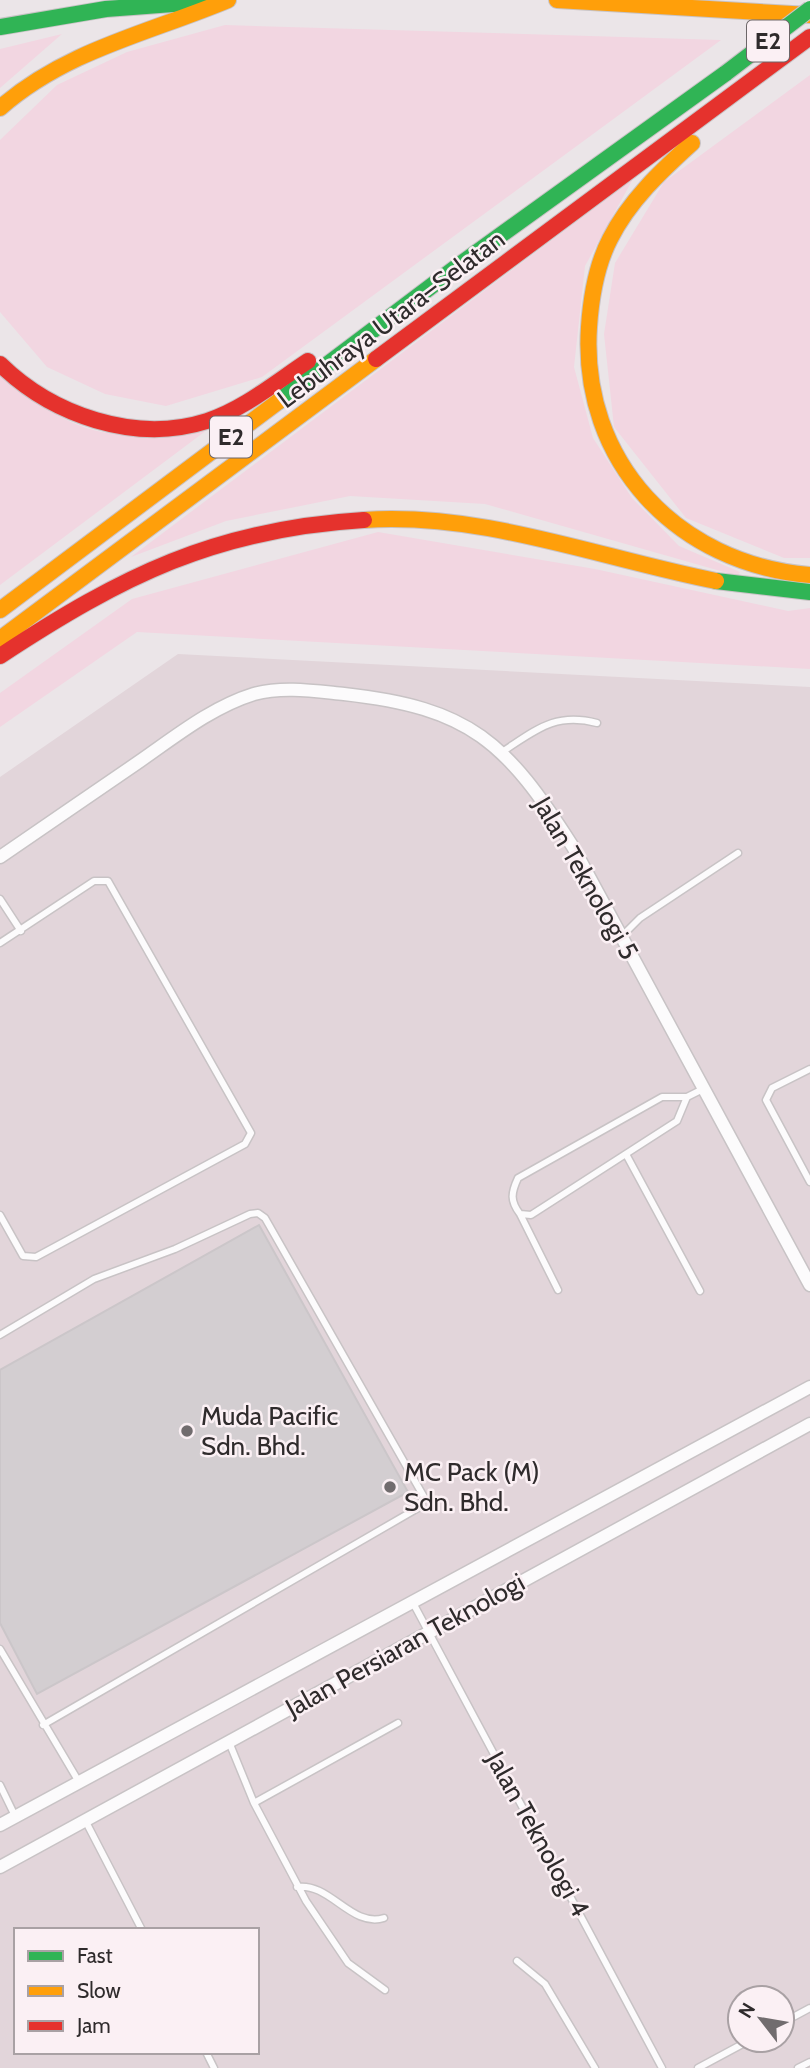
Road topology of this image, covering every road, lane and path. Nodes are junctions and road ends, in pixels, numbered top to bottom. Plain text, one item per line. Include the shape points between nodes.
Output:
1 (226, 0) edge
2 (557, 0) edge
3 (810, 9) edge
4 (810, 15) edge
5 (0, 27) edge
6 (810, 37) edge
7 (739, 92) junction
8 (0, 108) edge
9 (462, 263) junction
10 (0, 364) edge
11 (810, 575) edge
12 (810, 592) edge
13 (0, 610) edge
14 (0, 639) edge
15 (0, 656) edge
16 (597, 723) dead end
17 (502, 752) junction
18 (738, 853) dead end
19 (0, 856) edge
20 (0, 899) edge
21 (21, 931) junction
22 (621, 937) junction
23 (0, 943) edge
24 (810, 1069) edge
25 (703, 1089) junction
26 (687, 1097) junction
27 (627, 1156) junction
28 (810, 1182) edge
29 (520, 1214) junction
30 (0, 1215) edge
31 (810, 1285) edge
32 (558, 1290) dead end
33 (700, 1291) dead end
34 (0, 1335) edge
35 (810, 1387) edge
36 (810, 1424) edge
37 (412, 1601) junction
38 (429, 1631) junction
39 (0, 1649) edge
40 (398, 1723) dead end
41 (43, 1725) junction
42 (229, 1742) junction
43 (79, 1782) junction
44 (0, 1785) edge
45 (254, 1802) junction
46 (15, 1816) junction
47 (85, 1820) junction
48 (0, 1825) edge
49 (0, 1867) edge
50 (297, 1887) junction
51 (384, 1918) dead end
52 (141, 1928) edge
53 (517, 1961) dead end
54 (385, 1990) dead end
55 (726, 2053) edge
56 (810, 2062) edge
57 (595, 2068) edge
58 (662, 2068) edge
59 (698, 2068) edge
60 (798, 2068) edge

1 - 5 highway via 106,9
1 - 8 highway via 189,18 63,62 15,92
2 - 4 highway
3 - 9 highway, Lebuhraya Utara–Selatan / E2, bridge
6 - 7 highway, Lebuhraya Utara–Selatan / E2
7 - 11 highway via 648,185 604,253 589,337 598,420 643,492 701,541 735,560
7 - 14 highway, Lebuhraya Utara–Selatan / E2
9 - 10 highway via 205,422 174,428 123,428 94,421 49,402
9 - 13 highway, Lebuhraya Utara–Selatan / E2
12 - 15 highway via 697,578 484,526 422,519 307,522 191,550 85,601
16 - 17 lane via 558,720
17 - 19 street, Jalan Teknologi 5 via 456,720 413,704 304,690 255,694 205,716
17 - 22 street, Jalan Teknologi 5 via 548,808
18 - 22 lane via 640,918
20 - 21 lane
21 - 23 lane
21 - 30 lane via 94,881 108,881 251,1133 245,1144 36,1257 23,1256
22 - 25 street, Jalan Teknologi 5
24 - 28 lane via 772,1088 766,1100
25 - 26 lane
25 - 31 street, Jalan Teknologi 5
26 - 27 lane via 677,1121
26 - 29 lane via 662,1097 518,1178 511,1192
27 - 29 lane via 531,1215
27 - 33 lane
29 - 32 lane
34 - 41 lane via 94,1279 258,1213 265,1218 424,1497 418,1508
35 - 37 street, Jalan Persiaran Teknologi
36 - 38 street, Jalan Persiaran Teknologi
37 - 38 lane, Jalan Teknologi 4
37 - 43 street, Jalan Persiaran Teknologi
38 - 42 street, Jalan Persiaran Teknologi
38 - 58 lane, Jalan Teknologi 4
39 - 41 lane
40 - 45 lane
41 - 43 lane
42 - 45 lane
42 - 47 street, Jalan Persiaran Teknologi
43 - 46 street, Jalan Persiaran Teknologi
44 - 46 lane
45 - 50 lane
46 - 48 street, Jalan Persiaran Teknologi
47 - 49 street, Jalan Persiaran Teknologi
47 - 52 lane
50 - 51 lane via 311,1887 367,1920
50 - 54 lane via 348,1963
53 - 57 lane via 545,1984
55 - 59 lane
56 - 60 lane

